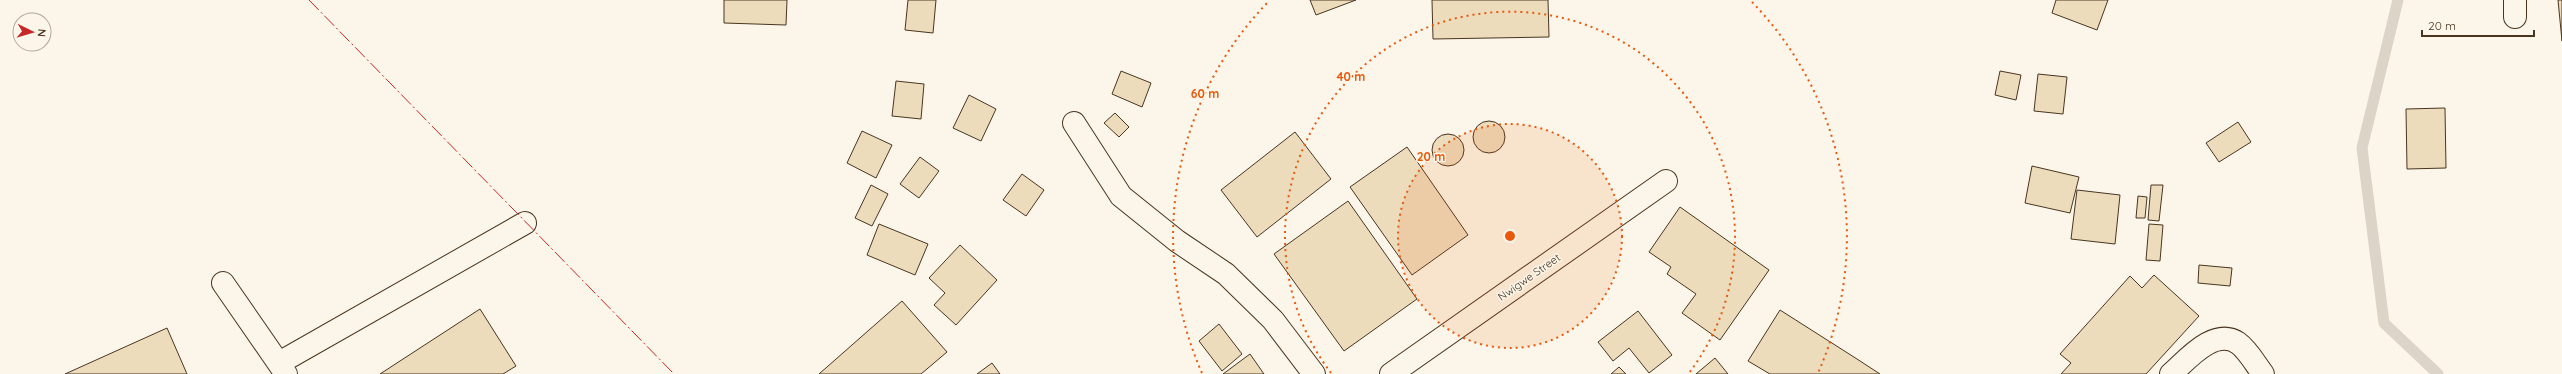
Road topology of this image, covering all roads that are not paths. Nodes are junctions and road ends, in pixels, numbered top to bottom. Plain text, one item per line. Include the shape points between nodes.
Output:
1 (1074, 123) dead end
2 (1666, 181) dead end
3 (525, 223) dead end
4 (223, 283) dead end
5 (283, 368) edge
6 (1314, 374) edge
7 (1391, 374) edge
8 (2171, 374) edge
9 (2263, 374) edge

1 - 6 street via 1121,196 1177,241 1226,274 1273,320
2 - 7 street, Nwigwe Street
3 - 5 street
4 - 5 street
8 - 9 street via 2208,343 2223,338 2238,343

